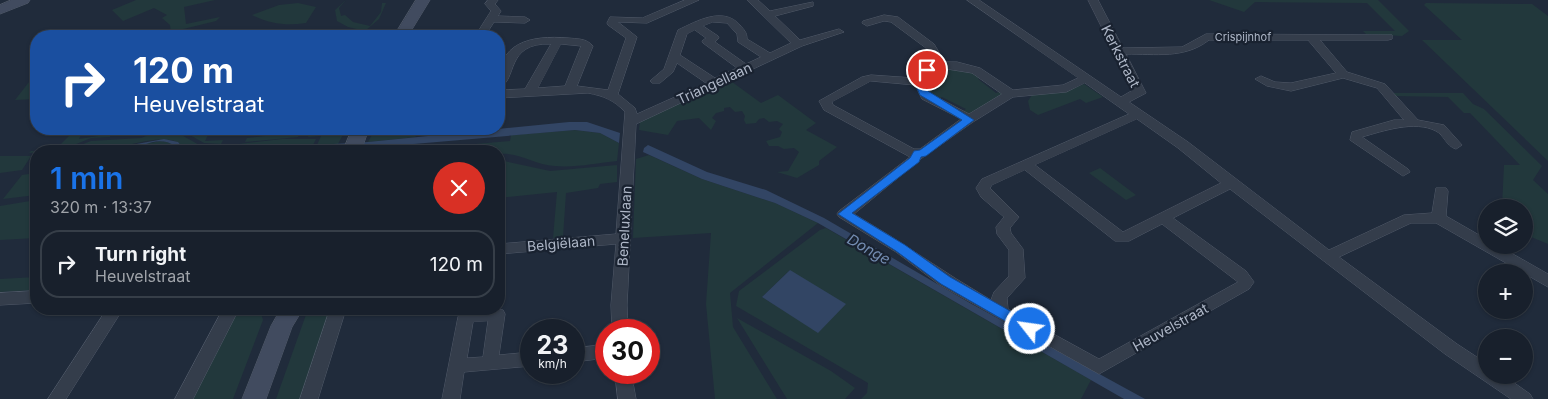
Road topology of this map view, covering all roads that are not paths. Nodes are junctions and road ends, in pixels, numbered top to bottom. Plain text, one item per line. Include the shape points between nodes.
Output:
1 (23, 0) edge
2 (423, 0) edge
3 (430, 0) edge
4 (493, 0) edge
5 (694, 0) edge
6 (752, 0) edge
7 (972, 0) edge
8 (1093, 0) edge
9 (808, 4) dead end
10 (2, 7) edge
11 (767, 15) junction
12 (492, 19) junction
13 (525, 20) dead end
14 (643, 21) junction
15 (867, 23) dead end
16 (695, 26) junction
17 (408, 30) edge
18 (409, 30) edge
19 (484, 30) edge
20 (839, 32) dead end
21 (632, 37) junction
22 (1311, 37) junction
23 (1388, 37) dead end
24 (557, 42) junction
25 (798, 44) junction
26 (1119, 51) junction
27 (674, 56) junction
28 (770, 57) junction
29 (942, 66) junction
30 (745, 68) junction
31 (505, 71) edge
32 (1343, 74) junction
33 (1087, 78) junction
34 (1261, 79) dead end
35 (656, 81) dead end
36 (919, 82) junction
37 (714, 83) junction
38 (569, 90) junction
39 (530, 93) junction
40 (505, 94) edge
41 (1010, 94) junction
42 (612, 95) junction
43 (1121, 101) junction
44 (1139, 114) junction
45 (969, 120) junction
46 (630, 122) junction
47 (1414, 123) junction
48 (1456, 145) dead end
49 (918, 153) junction
50 (1025, 164) junction
51 (1403, 172) dead end
52 (1232, 183) junction
53 (1440, 191) dead end
54 (1163, 218) junction
55 (1439, 218) junction
56 (623, 238) junction
57 (505, 248) edge
58 (1329, 256) junction
59 (1548, 281) edge
60 (30, 298) edge
61 (2, 302) edge
62 (1000, 312) junction
63 (112, 315) edge
64 (228, 315) edge
65 (286, 315) edge
66 (336, 315) edge
67 (487, 315) edge
68 (497, 315) edge
69 (620, 319) edge
70 (520, 360) edge
71 (490, 363) junction
72 (457, 366) junction
73 (1478, 367) edge
74 (625, 384) edge
75 (1503, 384) edge
76 (57, 399) edge
77 (184, 399) edge
78 (254, 399) edge
79 (309, 399) edge
80 (451, 399) edge
81 (627, 399) edge
82 (1524, 399) edge

1 - 10 main road
2 - 17 main road
3 - 18 main road
4 - 12 street via 490,4 496,11
5 - 14 street
6 - 11 street
7 - 33 street
8 - 26 street, Kerkstraat
9 - 11 street
11 - 25 street
12 - 13 street
12 - 19 street
14 - 21 street
14 - 21 street via 614,19 612,23
15 - 29 street via 894,19 930,46
16 - 27 street via 682,32
16 - 28 street via 711,19 730,20 742,34 742,40
16 - 30 street via 714,38 707,42
20 - 25 street, Triangellaan
21 - 42 street
22 - 23 street, Crispijnhof
22 - 26 street, Crispijnhof via 1206,37 1194,47 1183,50
22 - 32 street
24 - 31 street via 536,40 519,47
24 - 38 street via 584,43 587,46
24 - 39 street
25 - 28 street, Triangellaan
26 - 43 street, Kerkstraat via 1140,93
27 - 35 street via 669,70
27 - 37 street
28 - 30 street, Triangellaan
29 - 36 street via 925,72
29 - 41 street via 958,65 976,70
30 - 37 street, Triangellaan
32 - 34 street via 1293,88 1273,86
32 - 47 street via 1380,86
33 - 41 street via 1066,88
33 - 43 street
36 - 45 street via 926,96
36 - 49 street via 871,78 825,101 828,107 911,153
37 - 46 street, Triangellaan
38 - 39 street
38 - 42 street via 608,92
39 - 40 street
41 - 45 street, Heuvelstraat
42 - 46 street via 630,108
43 - 44 street
44 - 50 street
44 - 52 street
45 - 49 street, Heuvelstraat via 922,154
46 - 56 street, Beneluxlaan
47 - 48 street via 1440,128
47 - 51 street via 1394,124 1356,135 1356,140
49 - 62 street, Heuvelstraat via 915,160 844,214 901,248 945,281
50 - 54 street via 1120,237
50 - 62 street via 987,182 983,188 1012,217 1003,227 1004,234 1016,249 1017,278 1000,296
52 - 54 street
52 - 58 street
53 - 55 street
54 - 62 street, Heuvelstraat via 1241,275 1246,282 1244,285 1099,367
55 - 58 street via 1409,218
55 - 59 street
56 - 57 street, Belgiëlaan
56 - 69 street, Beneluxlaan
58 - 73 street
60 - 61 street
63 - 76 street
64 - 77 street
65 - 78 main road
66 - 79 street
67 - 72 street via 466,317
68 - 71 street
70 - 71 street
71 - 72 street
72 - 80 street
74 - 81 street
75 - 82 street

